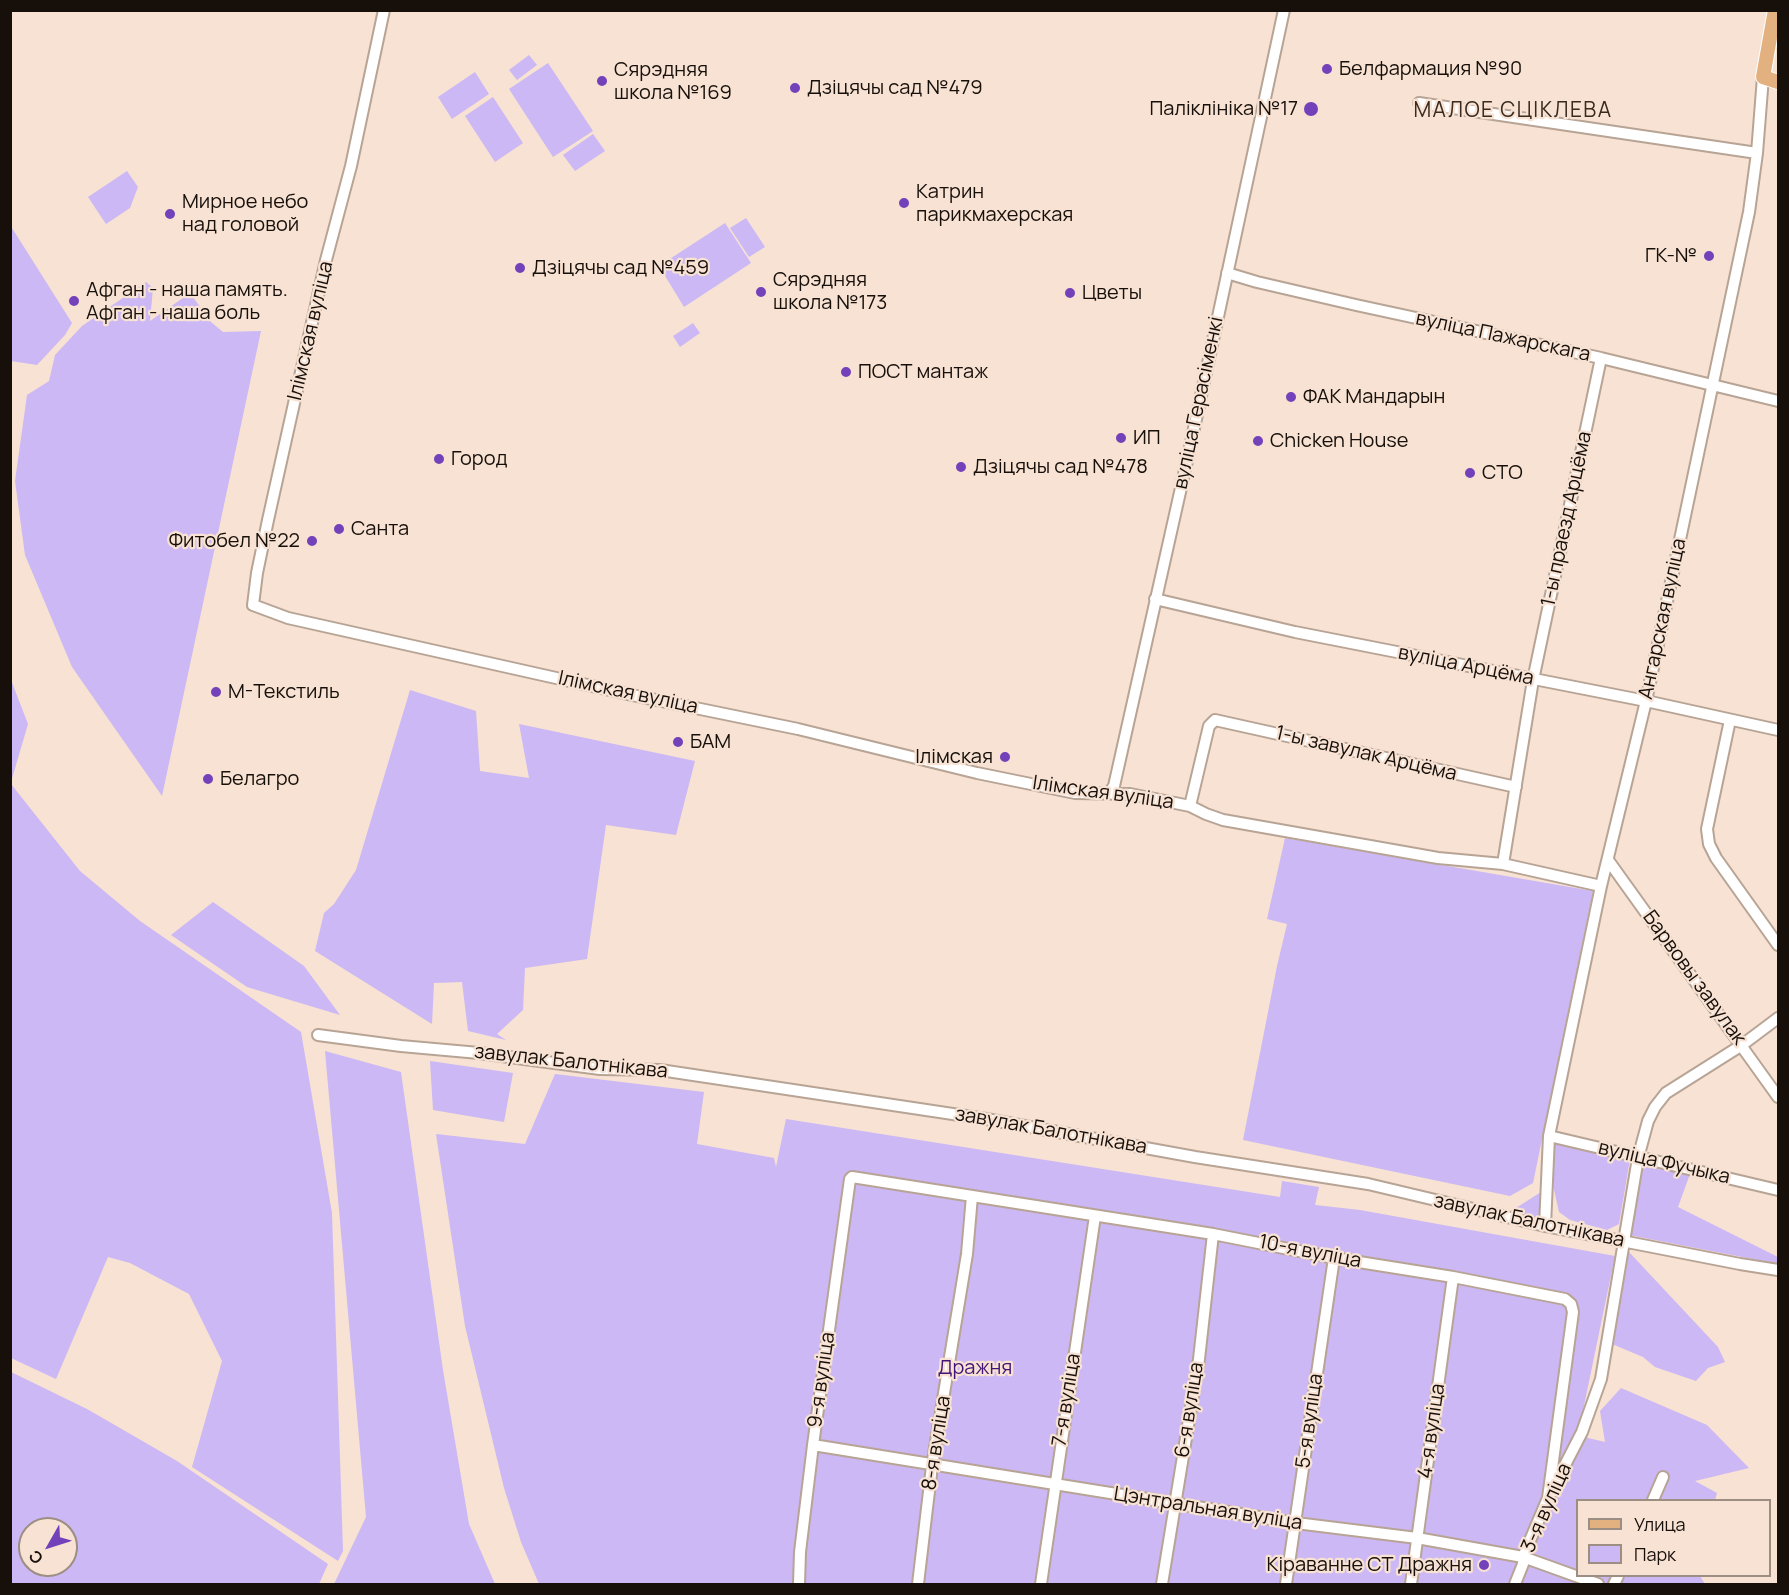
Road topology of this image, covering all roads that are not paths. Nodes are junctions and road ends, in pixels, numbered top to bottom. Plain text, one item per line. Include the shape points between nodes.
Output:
1 (384, 10) edge
2 (1284, 10) edge
3 (1775, 10) edge
4 (1763, 77) junction
5 (1779, 82) edge
6 (1419, 103) dead end
7 (1757, 153) junction
8 (1227, 273) junction
9 (1601, 358) junction
10 (1712, 385) junction
11 (1779, 401) edge
12 (1155, 599) junction
13 (1533, 680) junction
14 (1646, 701) junction
15 (1731, 720) junction
16 (1779, 730) edge
17 (1516, 787) junction
18 (1109, 793) junction
19 (1190, 806) junction
20 (1608, 860) junction
21 (1503, 864) junction
22 (1601, 886) junction
23 (1779, 945) edge
24 (1779, 1018) edge
25 (318, 1035) dead end
26 (1742, 1045) junction
27 (1779, 1097) edge
28 (1549, 1136) junction
29 (1638, 1158) junction
30 (852, 1178) joint
31 (1779, 1190) edge
32 (972, 1196) junction
33 (1095, 1216) junction
34 (1545, 1226) junction
35 (1213, 1234) junction
36 (1624, 1241) junction
37 (1334, 1258) junction
38 (1779, 1270) edge
39 (1454, 1277) junction
40 (813, 1445) junction
41 (932, 1466) junction
42 (1664, 1477) dead end
43 (1054, 1485) junction
44 (1548, 1498) junction
45 (1653, 1499) edge
46 (1175, 1504) junction
47 (1296, 1523) junction
48 (1418, 1538) junction
49 (1523, 1557) junction
50 (1576, 1576) edge
51 (1579, 1577) edge
52 (799, 1584) edge
53 (918, 1584) edge
54 (1041, 1584) edge
55 (1162, 1584) edge
56 (1286, 1584) edge
57 (1411, 1584) edge
58 (1515, 1584) edge
59 (1598, 1584) edge

1 - 18 street, Ілімская вуліца via 252,605 288,618 798,729 977,773 1075,793
2 - 8 street, вуліца Герасіменкі
3 - 4 main road, Ангарская вуліца
4 - 5 main road
4 - 7 street, Ангарская вуліца
6 - 7 street
7 - 10 street, Ангарская вуліца via 1749,212
8 - 9 street, вуліца Пажарскага
8 - 12 street, вуліца Герасіменкі
9 - 10 street, вуліца Пажарскага
9 - 13 street, 1-ы праезд Арцёма
10 - 11 street, вуліца Пажарскага
10 - 14 street, Ангарская вуліца
12 - 13 street, вуліца Арцёма
12 - 18 street, вуліца Герасіменкі via 1114,786
13 - 14 street, вуліца Арцёма
13 - 17 street
14 - 15 street, вуліца Арцёма
14 - 20 street, Ангарская вуліца
15 - 16 street, вуліца Арцёма
15 - 23 street via 1707,830 1709,844
17 - 19 street, 1-ы завулак Арцёма via 1215,720 1209,726
17 - 21 street
18 - 19 street, Ілімская вуліца
19 - 21 street, Ілімская вуліца via 1223,820 1438,858
20 - 22 street, Ангарская вуліца
20 - 26 street, Барвовы завулак
21 - 22 street, Ілімская вуліца
22 - 28 street, Ангарская вуліца
24 - 26 street, 3-я вуліца
25 - 34 street, завулак Балотнікава via 584,1067 660,1070 986,1119 1368,1184
26 - 27 street, Барвовы завулак
26 - 29 street, 3-я вуліца via 1666,1093 1648,1121
28 - 29 street, вуліца Фучыка
28 - 34 street, Ангарская вуліца
29 - 31 street, вуліца Фучыка
29 - 36 street, 3-я вуліца
30 - 32 street, 10-я вуліца
30 - 40 street, 9-я вуліца
32 - 33 street, 10-я вуліца
32 - 41 street, 8-я вуліца via 965,1265
33 - 35 street, 10-я вуліца
33 - 43 street, 7-я вуліца
34 - 36 street, завулак Балотнікава
35 - 37 street, 10-я вуліца
35 - 46 street, 6-я вуліца
36 - 38 street, завулак Балотнікава
36 - 44 street, 3-я вуліца via 1601,1378 1582,1432
37 - 39 street, 10-я вуліца
37 - 47 street, 5-я вуліца
39 - 44 street, 10-я вуліца via 1554,1296 1571,1305
39 - 48 street, 4-я вуліца
40 - 41 street, Цэнтральная вуліца
40 - 52 street, 9-я вуліца
41 - 43 street, Цэнтральная вуліца
41 - 53 street, 8-я вуліца
42 - 45 street
43 - 46 street, Цэнтральная вуліца
43 - 54 street, 7-я вуліца
44 - 49 street, 3-я вуліца
46 - 47 street, Цэнтральная вуліца
46 - 55 street, 6-я вуліца
47 - 48 street, Цэнтральная вуліца
47 - 56 street, 5-я вуліца
48 - 49 street, Цэнтральная вуліца
48 - 57 street, 4-я вуліца
49 - 50 street, Цэнтральная вуліца
49 - 58 street, 3-я вуліца
51 - 59 street, Цэнтральная вуліца

